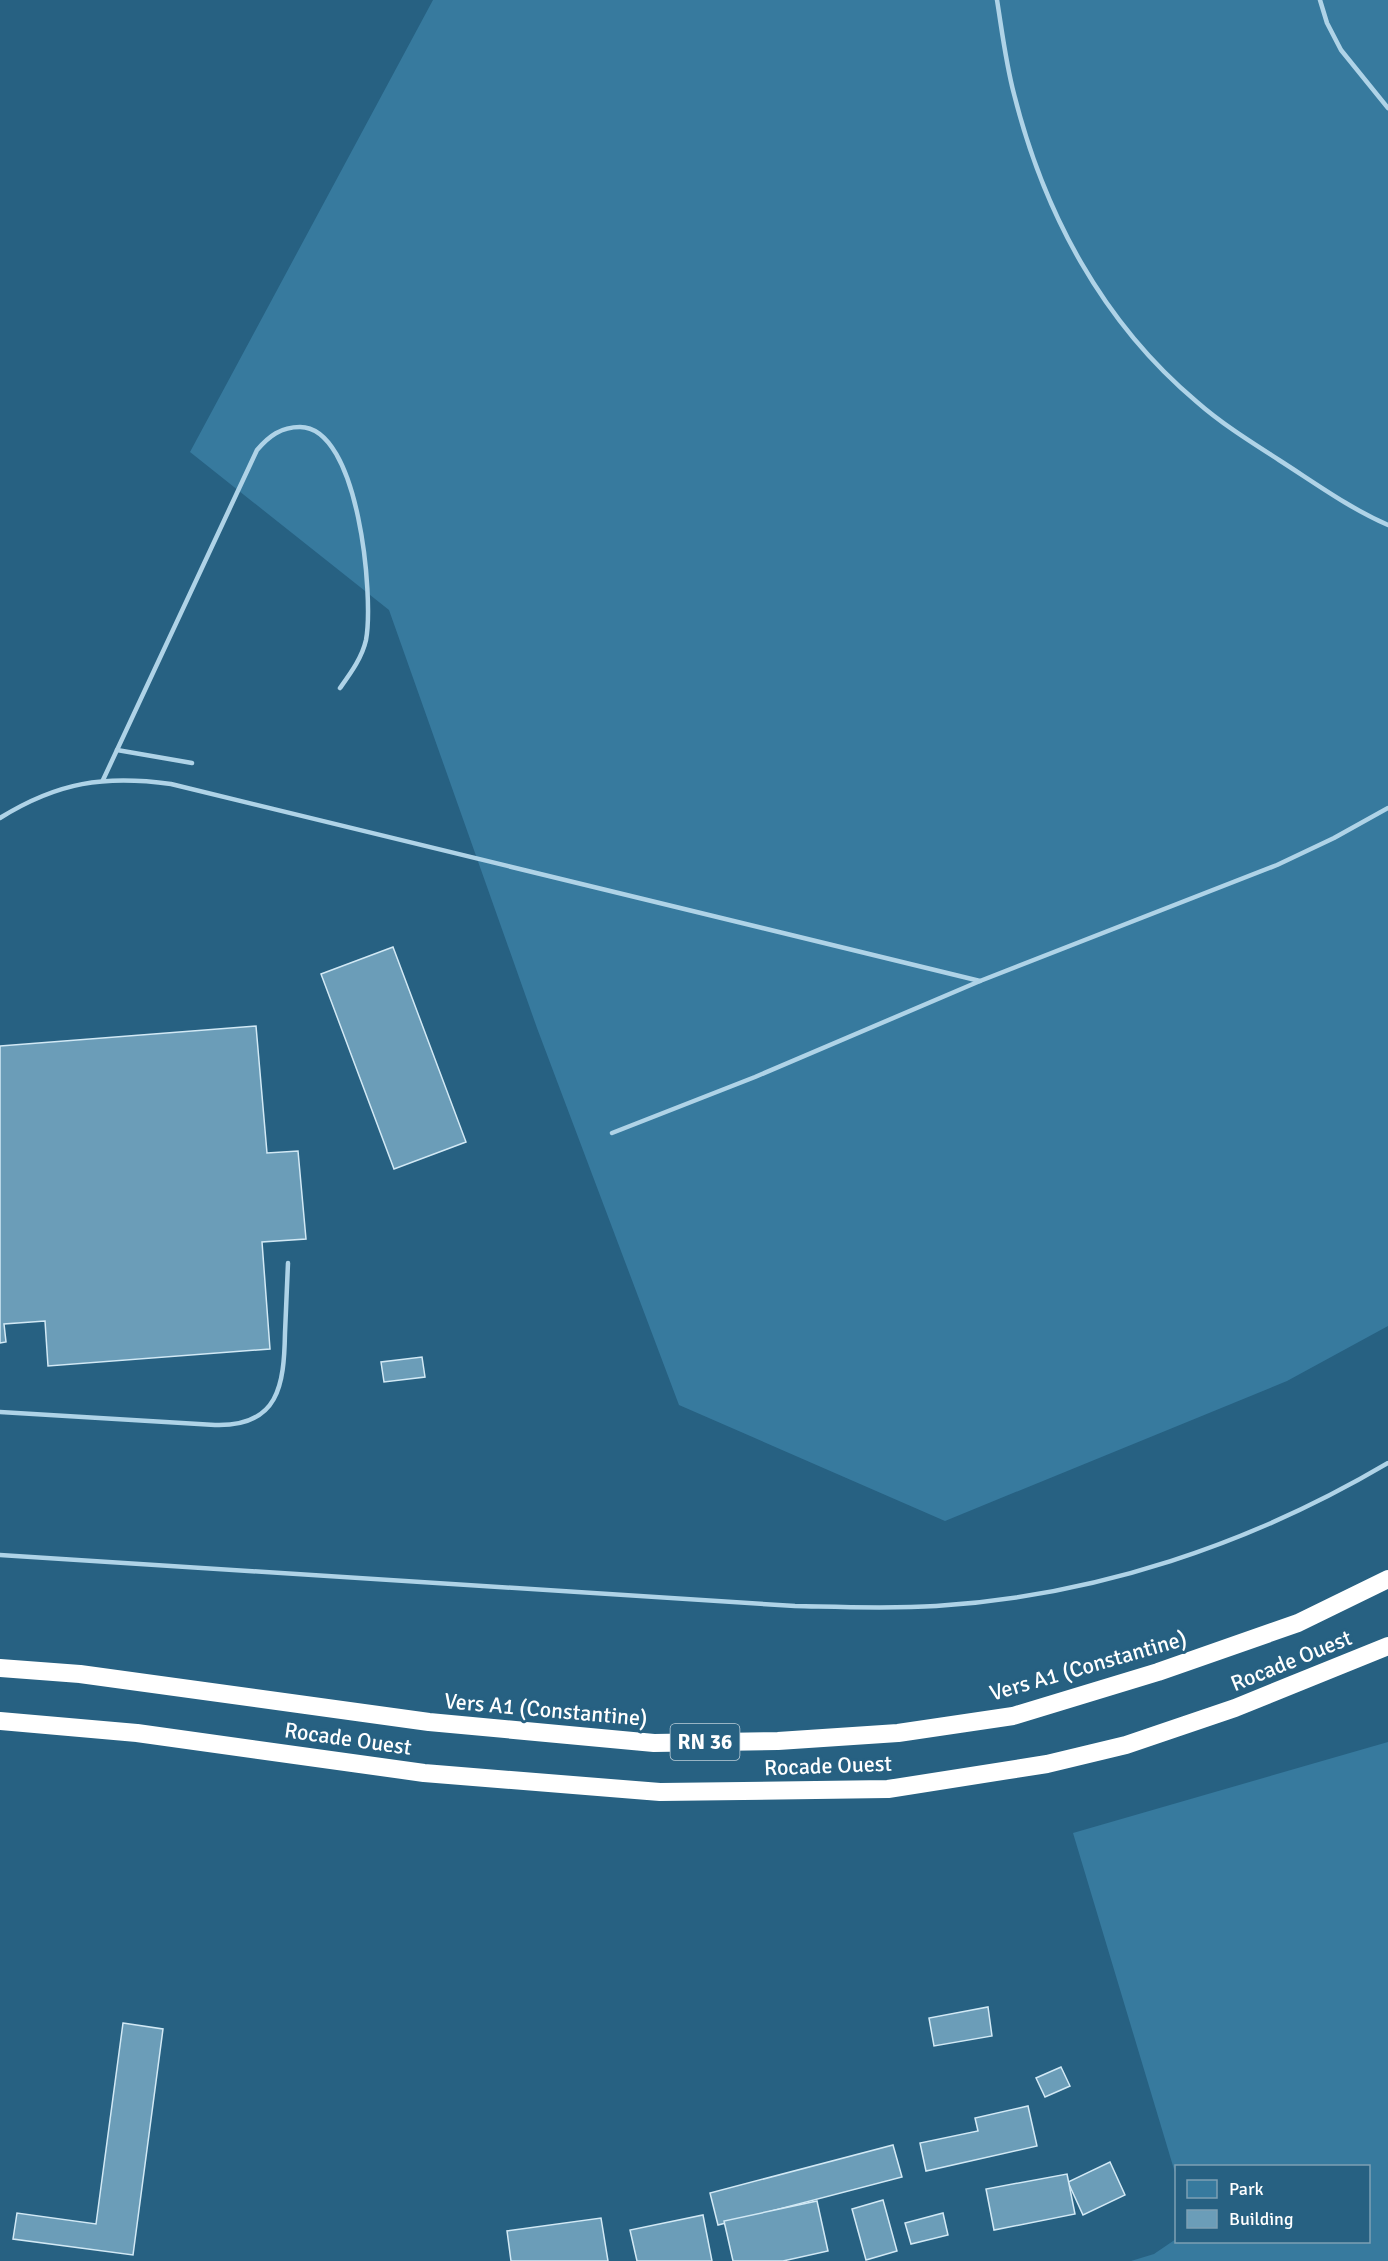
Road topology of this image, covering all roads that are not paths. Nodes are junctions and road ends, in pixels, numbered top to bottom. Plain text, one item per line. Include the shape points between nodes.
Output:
1 (997, 0) edge
2 (1320, 0) edge
3 (1386, 100) edge
4 (1388, 108) edge
5 (1388, 525) edge
6 (340, 688) dead end
7 (117, 750) junction
8 (192, 763) dead end
9 (103, 780) junction
10 (1388, 808) edge
11 (0, 818) edge
12 (980, 981) junction
13 (612, 1133) dead end
14 (288, 1263) dead end
15 (0, 1413) edge
16 (1388, 1463) edge
17 (0, 1555) edge
18 (1388, 1579) edge
19 (1388, 1646) edge
20 (0, 1668) edge
21 (0, 1721) edge

1 - 5 lane via 1014,93 1037,172 1076,256 1121,324 1197,403 1230,428 1325,492
2 - 3 lane via 1341,50
3 - 4 lane
6 - 7 lane via 355,667 369,620 360,523 355,498 334,451 318,431 291,427 266,439 257,450
7 - 8 lane
7 - 9 lane
9 - 11 lane via 36,797
9 - 12 lane via 171,784
10 - 12 lane via 1277,865
12 - 13 lane
14 - 15 lane via 281,1385 273,1401 246,1422 215,1425
16 - 17 lane via 1284,1518 1217,1546 1148,1568 1079,1586 937,1606 795,1605
18 - 20 highway, Vers A1 (Constantine) / RN 36 via 1298,1623 1147,1676 1013,1716 877,1734 778,1741 654,1743 429,1722 80,1674
19 - 21 highway, Rocade Ouest via 1235,1708 1126,1745 1047,1764 888,1789 660,1792 424,1773 136,1733

